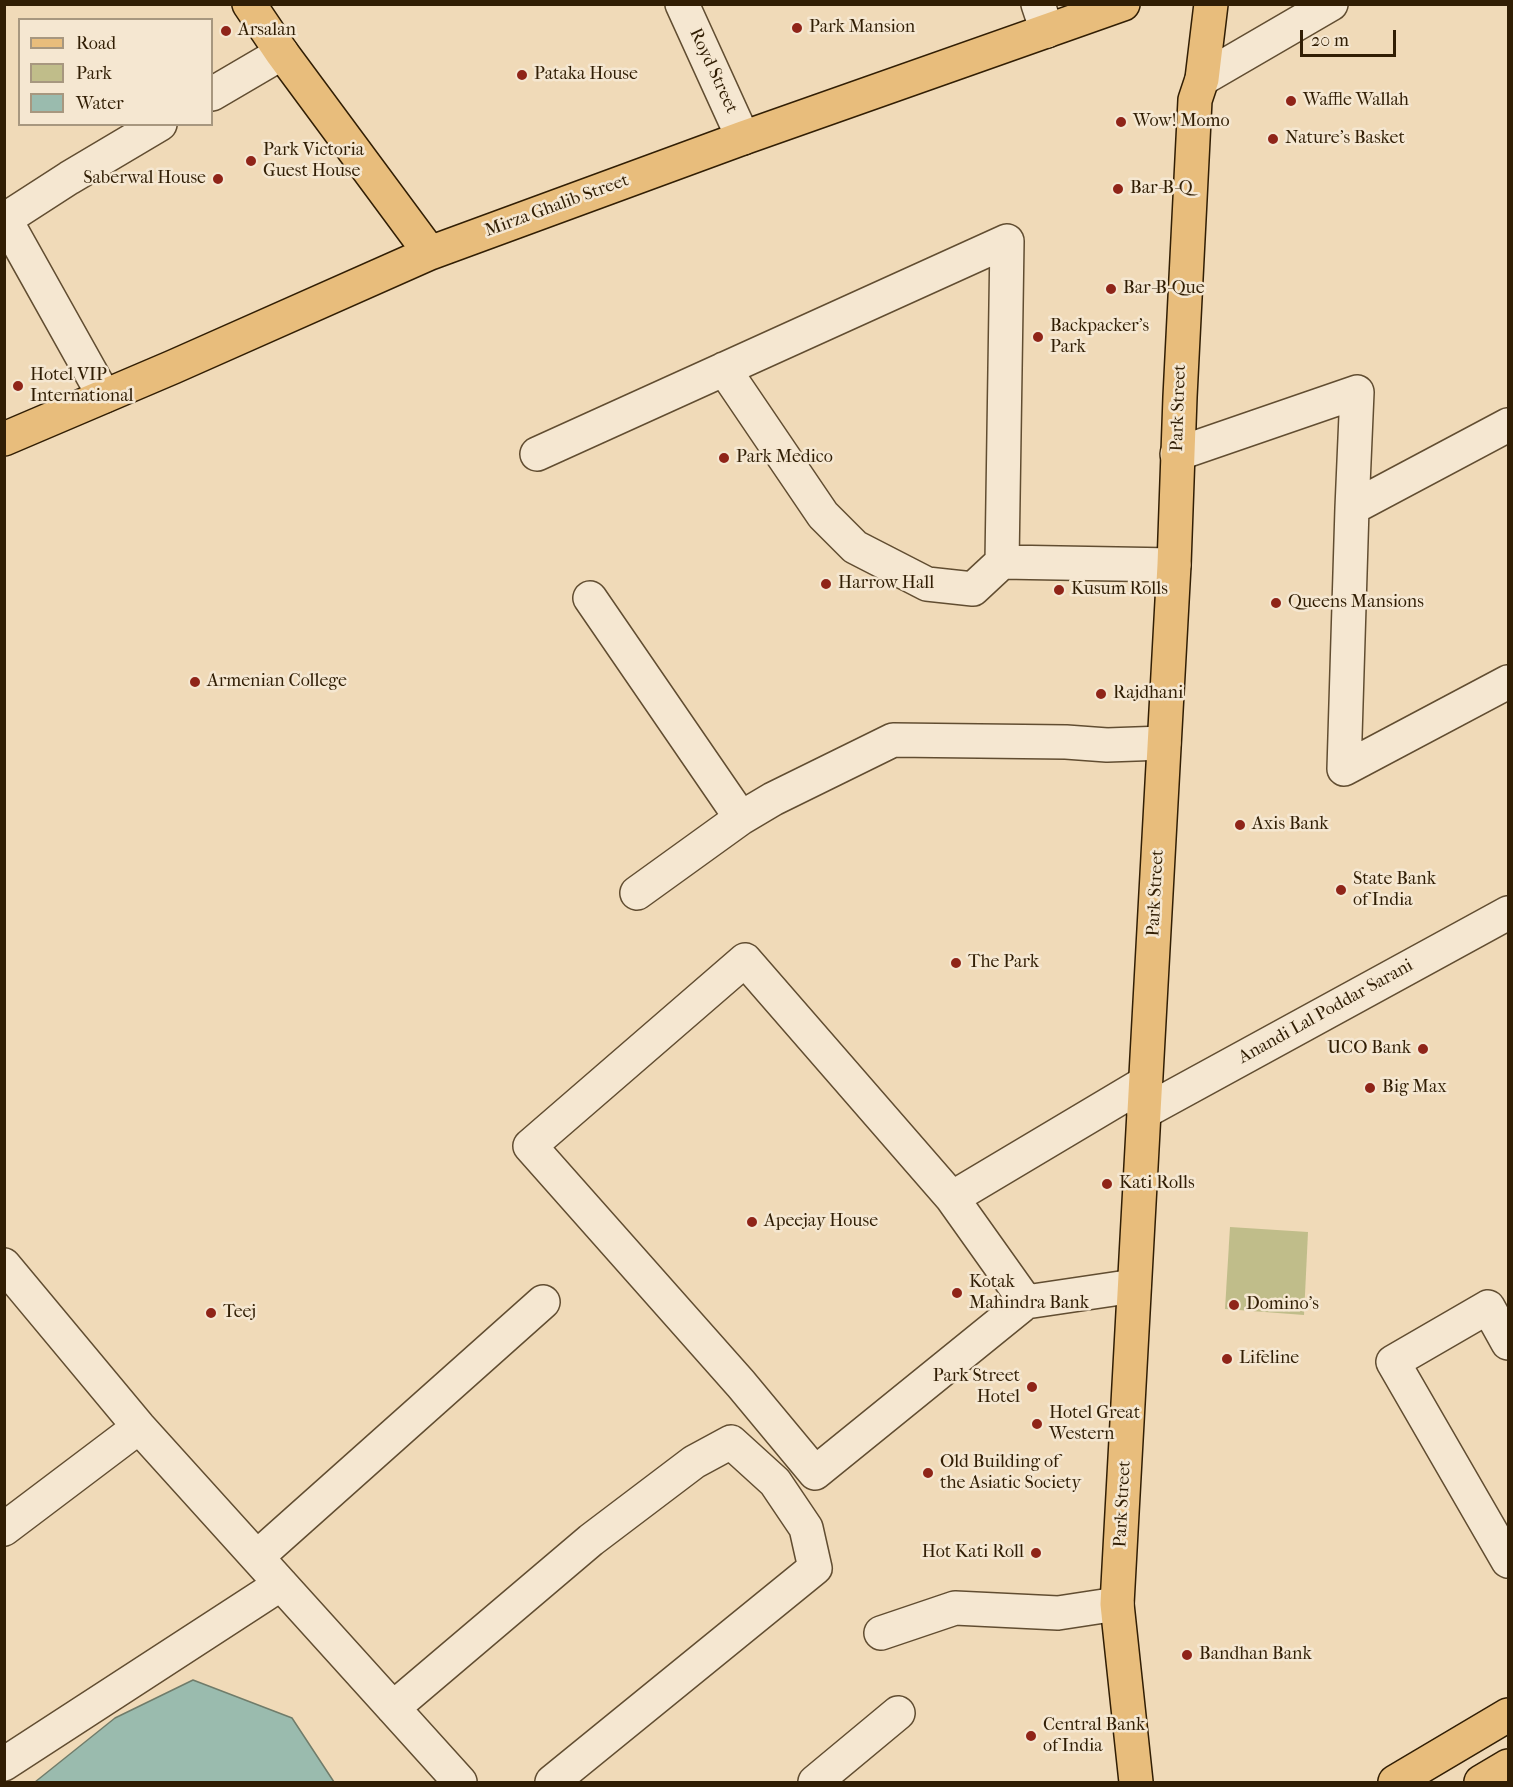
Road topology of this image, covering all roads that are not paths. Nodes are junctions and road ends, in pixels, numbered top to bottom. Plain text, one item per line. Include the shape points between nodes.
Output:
1 (249, 4) edge
2 (682, 4) edge
3 (1123, 4) edge
4 (1211, 4) edge
5 (1331, 4) edge
6 (1042, 18) edge
7 (282, 52) junction
8 (1202, 79) junction
9 (213, 93) edge
10 (157, 126) edge
11 (743, 138) junction
12 (5, 219) edge
13 (430, 253) junction
14 (724, 369) junction
15 (104, 396) junction
16 (1509, 425) edge
17 (4, 439) edge
18 (537, 454) dead end
19 (1178, 454) junction
20 (1352, 508) junction
21 (1002, 562) junction
22 (1174, 566) junction
23 (590, 598) dead end
24 (1509, 682) edge
25 (1164, 743) junction
26 (741, 818) junction
27 (637, 893) dead end
28 (1509, 913) edge
29 (1145, 1098) junction
30 (952, 1198) junction
31 (7, 1272) edge
32 (1134, 1286) junction
33 (543, 1302) dead end
34 (1026, 1302) junction
35 (1509, 1343) edge
36 (139, 1427) junction
37 (4, 1529) edge
38 (257, 1557) junction
39 (1509, 1561) edge
40 (281, 1584) junction
41 (1117, 1604) junction
42 (881, 1633) dead end
43 (393, 1708) junction
44 (898, 1713) dead end
45 (1509, 1715) edge
46 (4, 1764) edge
47 (1509, 1766) edge
48 (460, 1782) edge
49 (552, 1782) edge
50 (815, 1782) edge
51 (1136, 1782) edge
52 (1395, 1782) edge
53 (1481, 1782) edge

1 - 7 main road
2 - 11 street, Royd Street
3 - 6 main road, Mirza Ghalib Street
4 - 8 main road, Park Street
5 - 8 street
6 - 11 main road, Mirza Ghalib Street
7 - 9 street
7 - 13 main road
8 - 19 main road, Park Street via 1195,100
10 - 12 street
11 - 13 main road, Mirza Ghalib Street
12 - 15 street
13 - 15 main road, Mirza Ghalib Street
14 - 18 street
14 - 21 street via 823,515 855,547 927,584 973,589
14 - 21 street via 1007,241
15 - 17 main road, Mirza Ghalib Street
16 - 20 street
19 - 20 street via 1357,392
19 - 22 main road, Park Street
20 - 24 street via 1344,770
21 - 22 street
22 - 25 main road, Park Street
23 - 26 street
25 - 26 street via 893,740
25 - 29 main road, Park Street
26 - 27 street
28 - 29 street, Anandi Lal Poddar Sarani
29 - 30 street, Anandi Lal Poddar Sarani
29 - 32 main road, Park Street
30 - 34 street
30 - 34 street via 745,960 531,1146 815,1473
31 - 36 street
32 - 34 street
32 - 41 main road, Park Street
33 - 38 street
35 - 39 street via 1488,1307 1393,1362
36 - 37 street
36 - 38 street
38 - 40 street
40 - 43 street
40 - 46 street
41 - 42 street via 1058,1613 955,1608
41 - 51 main road, Park Street
43 - 48 street
43 - 49 street via 591,1540 694,1462 731,1442 775,1482 806,1528 816,1568
44 - 50 street
45 - 52 main road
47 - 53 main road

